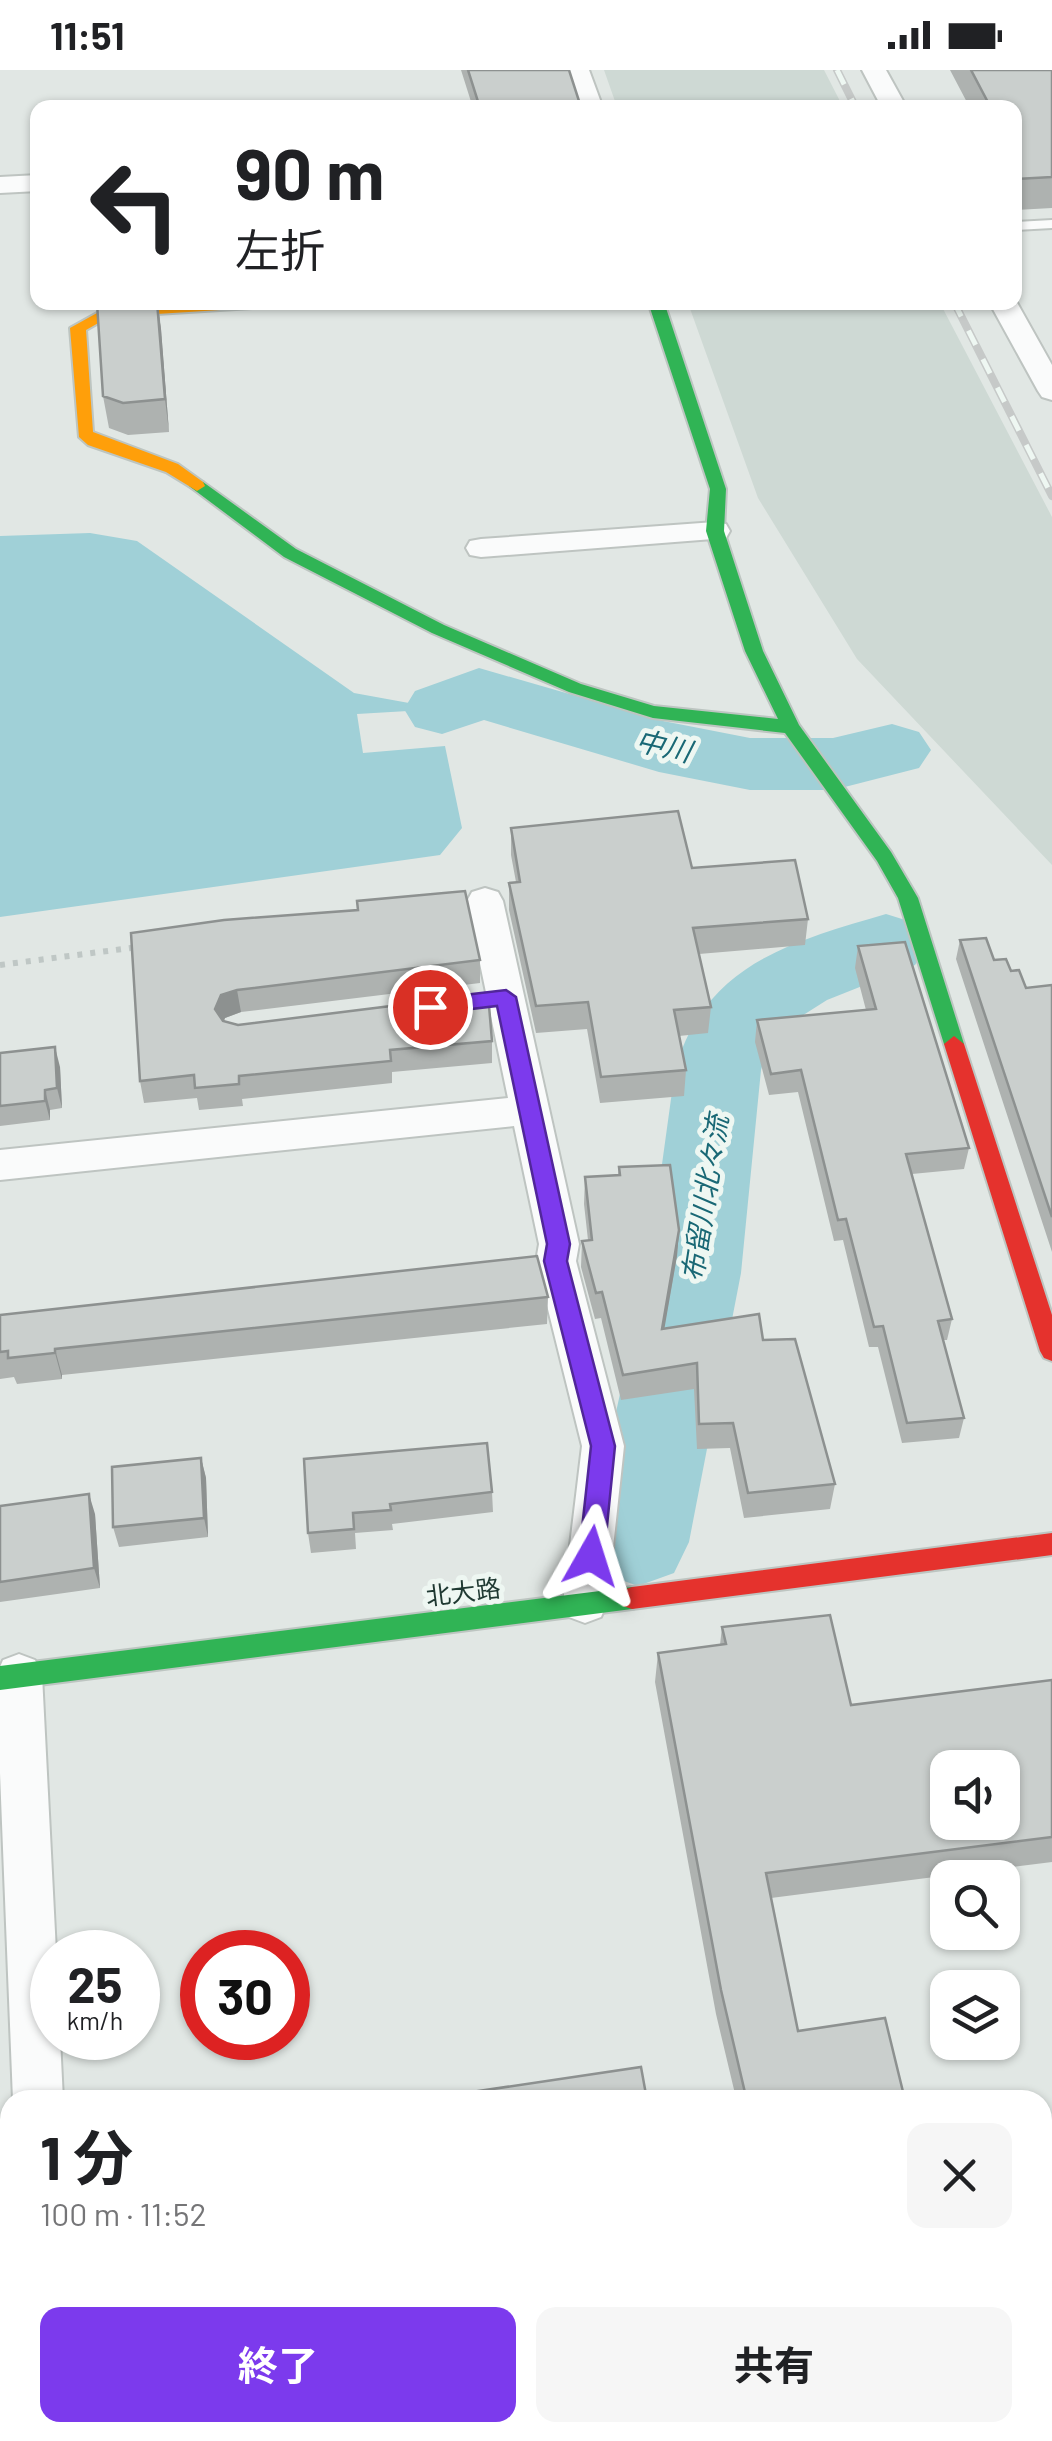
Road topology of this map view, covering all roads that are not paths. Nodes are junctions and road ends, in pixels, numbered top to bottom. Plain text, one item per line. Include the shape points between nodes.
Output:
1 (577, 70) edge
2 (874, 70) edge
3 (588, 100) edge
4 (891, 100) edge
5 (30, 183) edge
6 (0, 185) edge
7 (1052, 224) edge
8 (1022, 226) edge
9 (159, 310) edge
10 (659, 310) edge
11 (1007, 310) edge
12 (1052, 391) edge
13 (715, 532) junction
14 (481, 548) dead end
15 (791, 727) junction
16 (485, 901) dead end
17 (530, 1110) junction
18 (0, 1165) edge
19 (1052, 1350) edge
20 (1052, 1544) edge
21 (585, 1603) junction
22 (10, 1676) edge
23 (37, 2090) edge

1 - 3 street
2 - 4 street
5 - 6 street
7 - 8 lane
9 - 15 street via 106,314 78,328 85,434 94,442 172,468 290,553 438,629 575,688 653,712
10 - 13 street via 718,489
11 - 12 street
13 - 14 street
13 - 15 street via 754,652
15 - 19 street via 908,898
16 - 17 street via 487,1000
17 - 18 street
17 - 21 street via 559,1244 536,1263 603,1446
20 - 21 street, 北大路
21 - 22 street, 北大路
22 - 23 street

